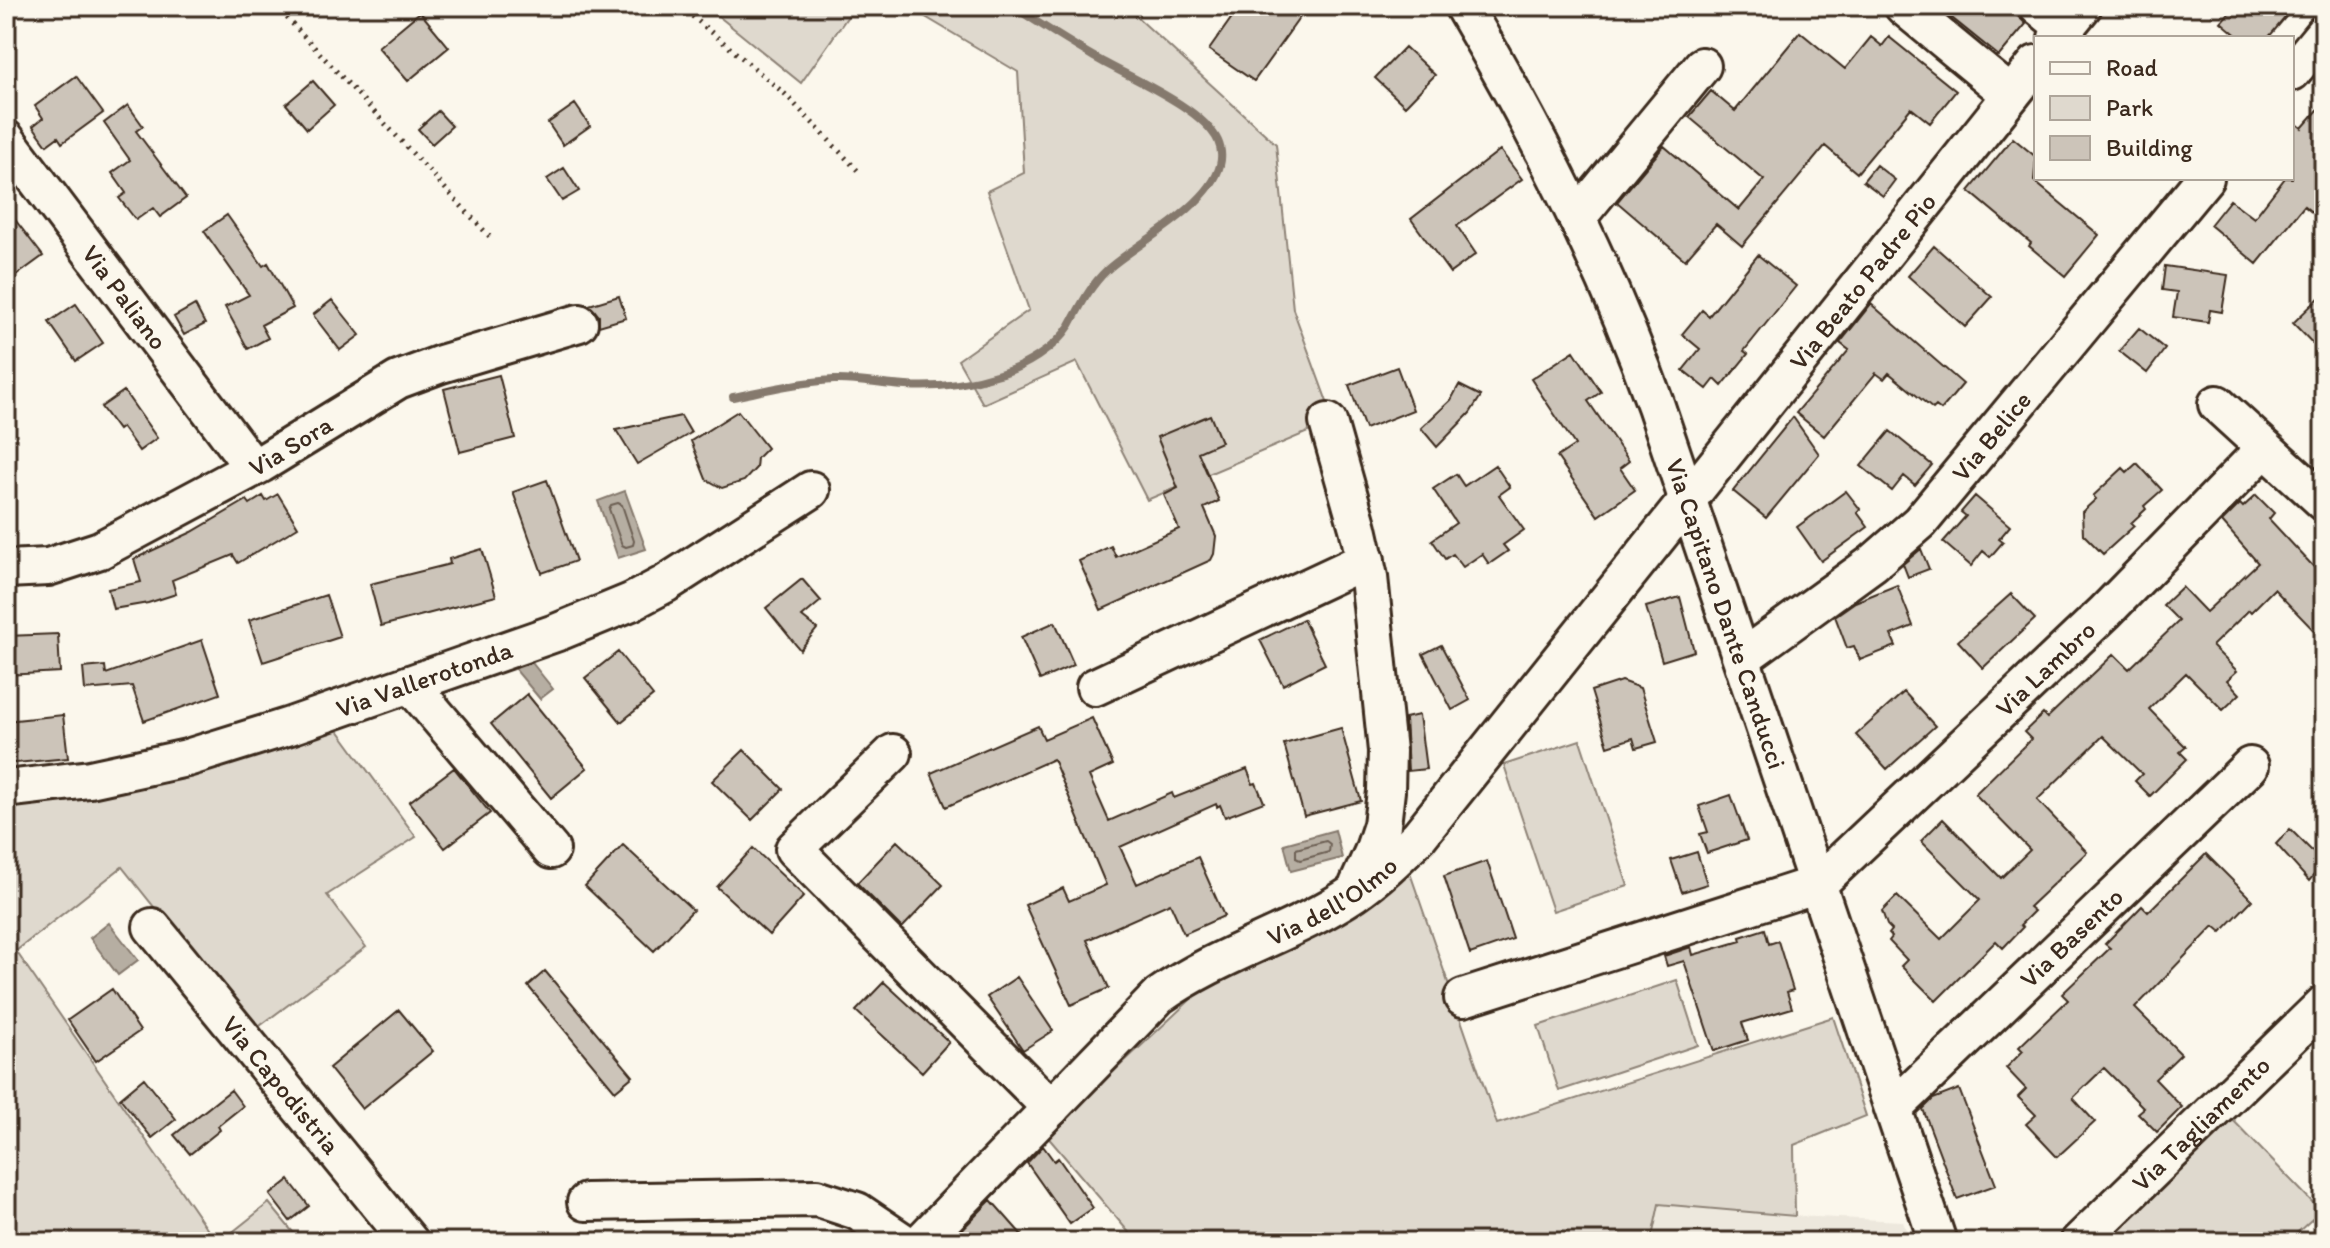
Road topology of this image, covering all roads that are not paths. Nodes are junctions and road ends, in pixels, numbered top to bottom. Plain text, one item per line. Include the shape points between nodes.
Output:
1 (1463, 6) edge
2 (1903, 6) edge
3 (2324, 33) edge
4 (1702, 66) dead end
5 (2034, 66) edge
6 (2294, 70) edge
7 (2011, 95) junction
8 (6, 139) edge
9 (2203, 180) edge
10 (1577, 218) junction
11 (579, 323) dead end
12 (2217, 404) dead end
13 (1328, 422) dead end
14 (2265, 448) junction
15 (245, 457) dead end
16 (811, 490) dead end
17 (1687, 499) junction
18 (2324, 502) edge
19 (1366, 560) junction
20 (6, 569) edge
21 (1742, 658) junction
22 (410, 684) junction
23 (1095, 687) dead end
24 (893, 753) dead end
25 (2250, 766) dead end
26 (6, 789) edge
27 (551, 850) dead end
28 (1818, 884) junction
29 (1354, 894) junction
30 (152, 927) dead end
31 (1463, 998) dead end
32 (2324, 1004) edge
33 (1051, 1108) junction
34 (1894, 1108) junction
35 (586, 1202) dead end
36 (410, 1242) edge
37 (903, 1242) edge
38 (921, 1242) edge
39 (1938, 1242) edge
40 (2079, 1242) edge

1 - 10 street, Via Capitano Dante Canducci
2 - 7 street
3 - 6 street
4 - 10 street
5 - 7 street, Via Beato Padre Pio
7 - 17 street, Via Beato Padre Pio
8 - 15 street, Via Paliano
9 - 21 street, Via Belice via 1920,522 1873,563
10 - 17 street, Via Capitano Dante Canducci via 1630,335
11 - 20 street, Via Sora via 398,380 261,464 100,550 48,567
12 - 14 street
13 - 19 street
14 - 18 street
14 - 28 street, Via Lambro via 2105,612
16 - 22 street, Via Vallerotonda via 631,602
17 - 21 street, Via Capitano Dante Canducci
17 - 29 street, Via dell'Olmo via 1428,826
19 - 23 street
19 - 29 street via 1387,770 1378,839
21 - 28 street, Via Capitano Dante Canducci
22 - 26 street, Via Vallerotonda via 187,758
22 - 27 street
24 - 33 street via 794,849
25 - 34 street, Via Basento
28 - 31 street
28 - 34 street, Via Capitano Dante Canducci
29 - 33 street, Via dell'Olmo via 1171,987
30 - 36 street, Via Capodistria
32 - 40 street, Via Tagliamento
33 - 38 street, Via dell'Olmo
34 - 39 street, Via Capitano Dante Canducci
35 - 37 street via 817,1198 857,1211

